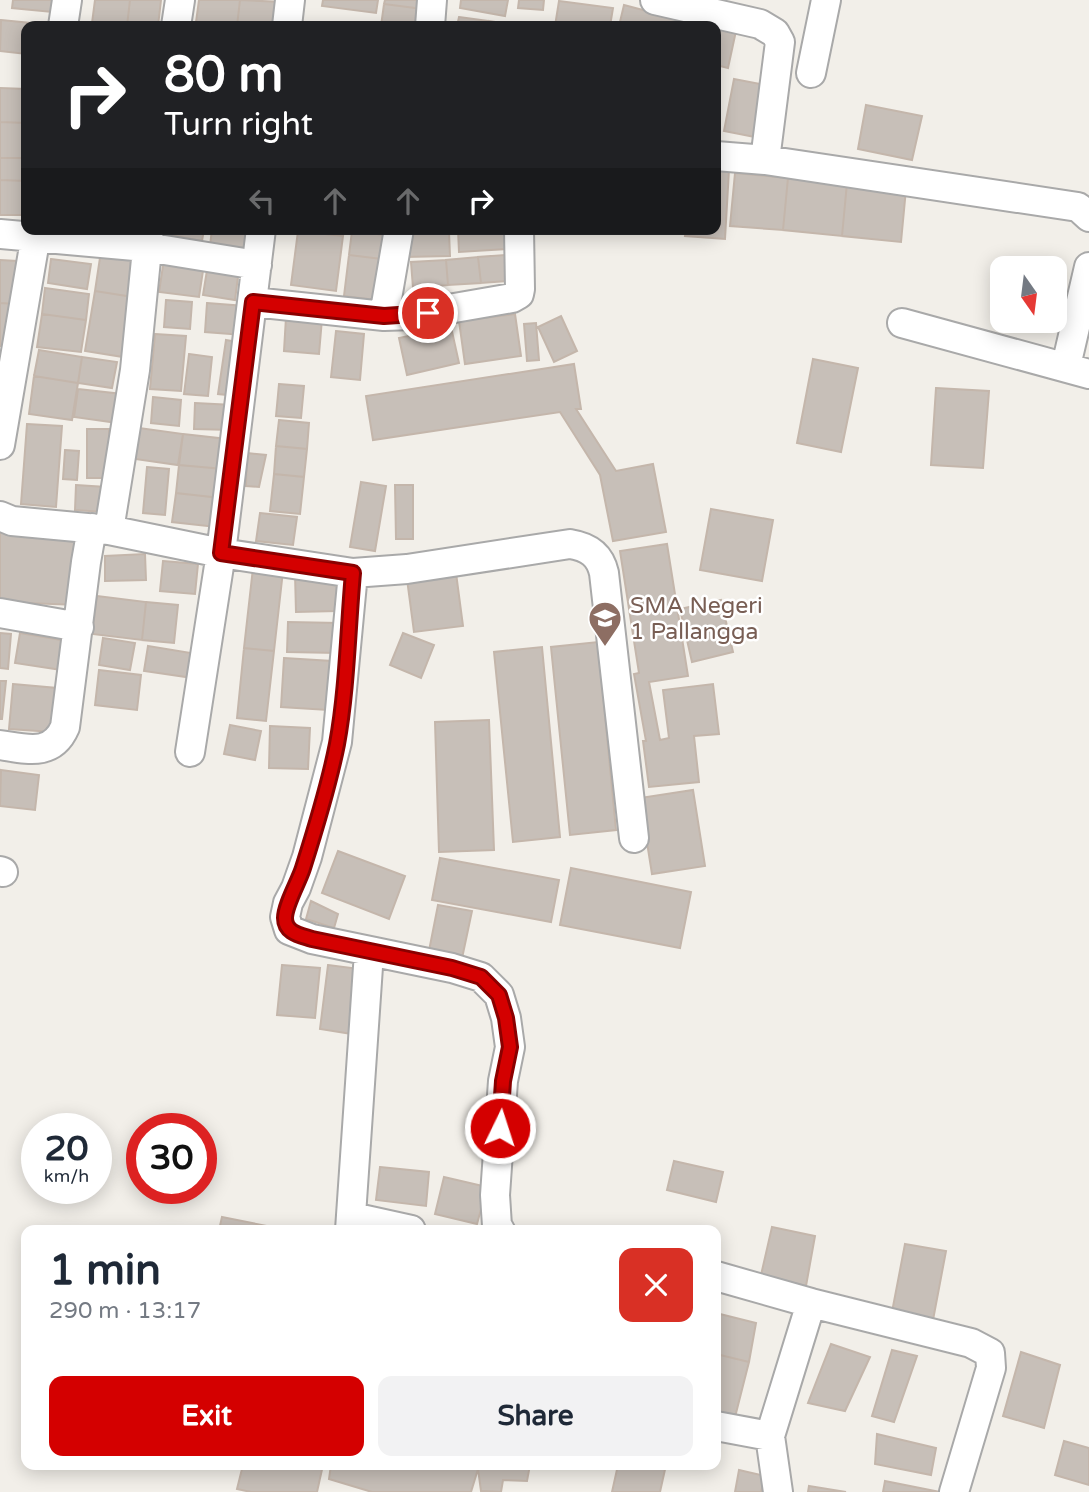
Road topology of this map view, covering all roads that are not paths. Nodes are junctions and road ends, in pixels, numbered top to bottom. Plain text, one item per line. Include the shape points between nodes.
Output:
1 (67, 0) edge
2 (180, 0) edge
3 (290, 0) edge
4 (432, 0) edge
5 (655, 0) edge
6 (826, 0) edge
7 (64, 21) edge
8 (177, 21) edge
9 (288, 21) edge
10 (430, 21) edge
11 (811, 73) dead end
12 (721, 156) edge
13 (765, 159) junction
14 (1089, 217) edge
15 (0, 234) edge
16 (21, 234) edge
17 (37, 235) edge
18 (65, 235) edge
19 (260, 235) edge
20 (398, 235) edge
21 (519, 235) edge
22 (148, 238) edge
23 (257, 265) junction
24 (1089, 267) edge
25 (253, 302) junction
26 (384, 316) junction
27 (902, 323) dead end
28 (6, 367) edge
29 (1077, 370) edge
30 (0, 445) edge
31 (0, 516) edge
32 (101, 529) junction
33 (221, 553) junction
34 (353, 573) junction
35 (0, 613) edge
36 (79, 627) junction
37 (0, 746) edge
38 (190, 752) dead end
39 (634, 838) dead end
40 (369, 953) junction
41 (351, 1224) edge
42 (497, 1225) edge
43 (721, 1277) edge
44 (811, 1303) junction
45 (721, 1427) edge
46 (769, 1436) junction
47 (778, 1492) edge
48 (954, 1492) edge

1 - 7 street
2 - 8 street
3 - 9 street
4 - 10 street
5 - 13 street via 760,24 775,33 780,42
6 - 11 street
12 - 13 street
13 - 14 street via 1078,207
15 - 16 street
17 - 28 street
18 - 22 street
19 - 23 street
20 - 26 street
21 - 26 street via 522,268 516,296 442,311
22 - 23 street
22 - 32 street via 135,370
23 - 25 street
24 - 29 street
25 - 26 street
25 - 33 street
27 - 29 street
28 - 30 street
31 - 32 street
32 - 33 street
32 - 36 street via 86,562
33 - 34 street
33 - 38 street
34 - 39 street via 570,544 597,556 604,573
34 - 40 street via 337,742 307,856 285,917 293,933
35 - 36 street
36 - 37 street via 65,727 59,740 42,748
40 - 41 street
40 - 42 street via 481,977 499,995 510,1047 503,1081
43 - 44 street
44 - 46 street
44 - 48 street via 971,1343 990,1353 991,1368
45 - 46 street
46 - 47 street

